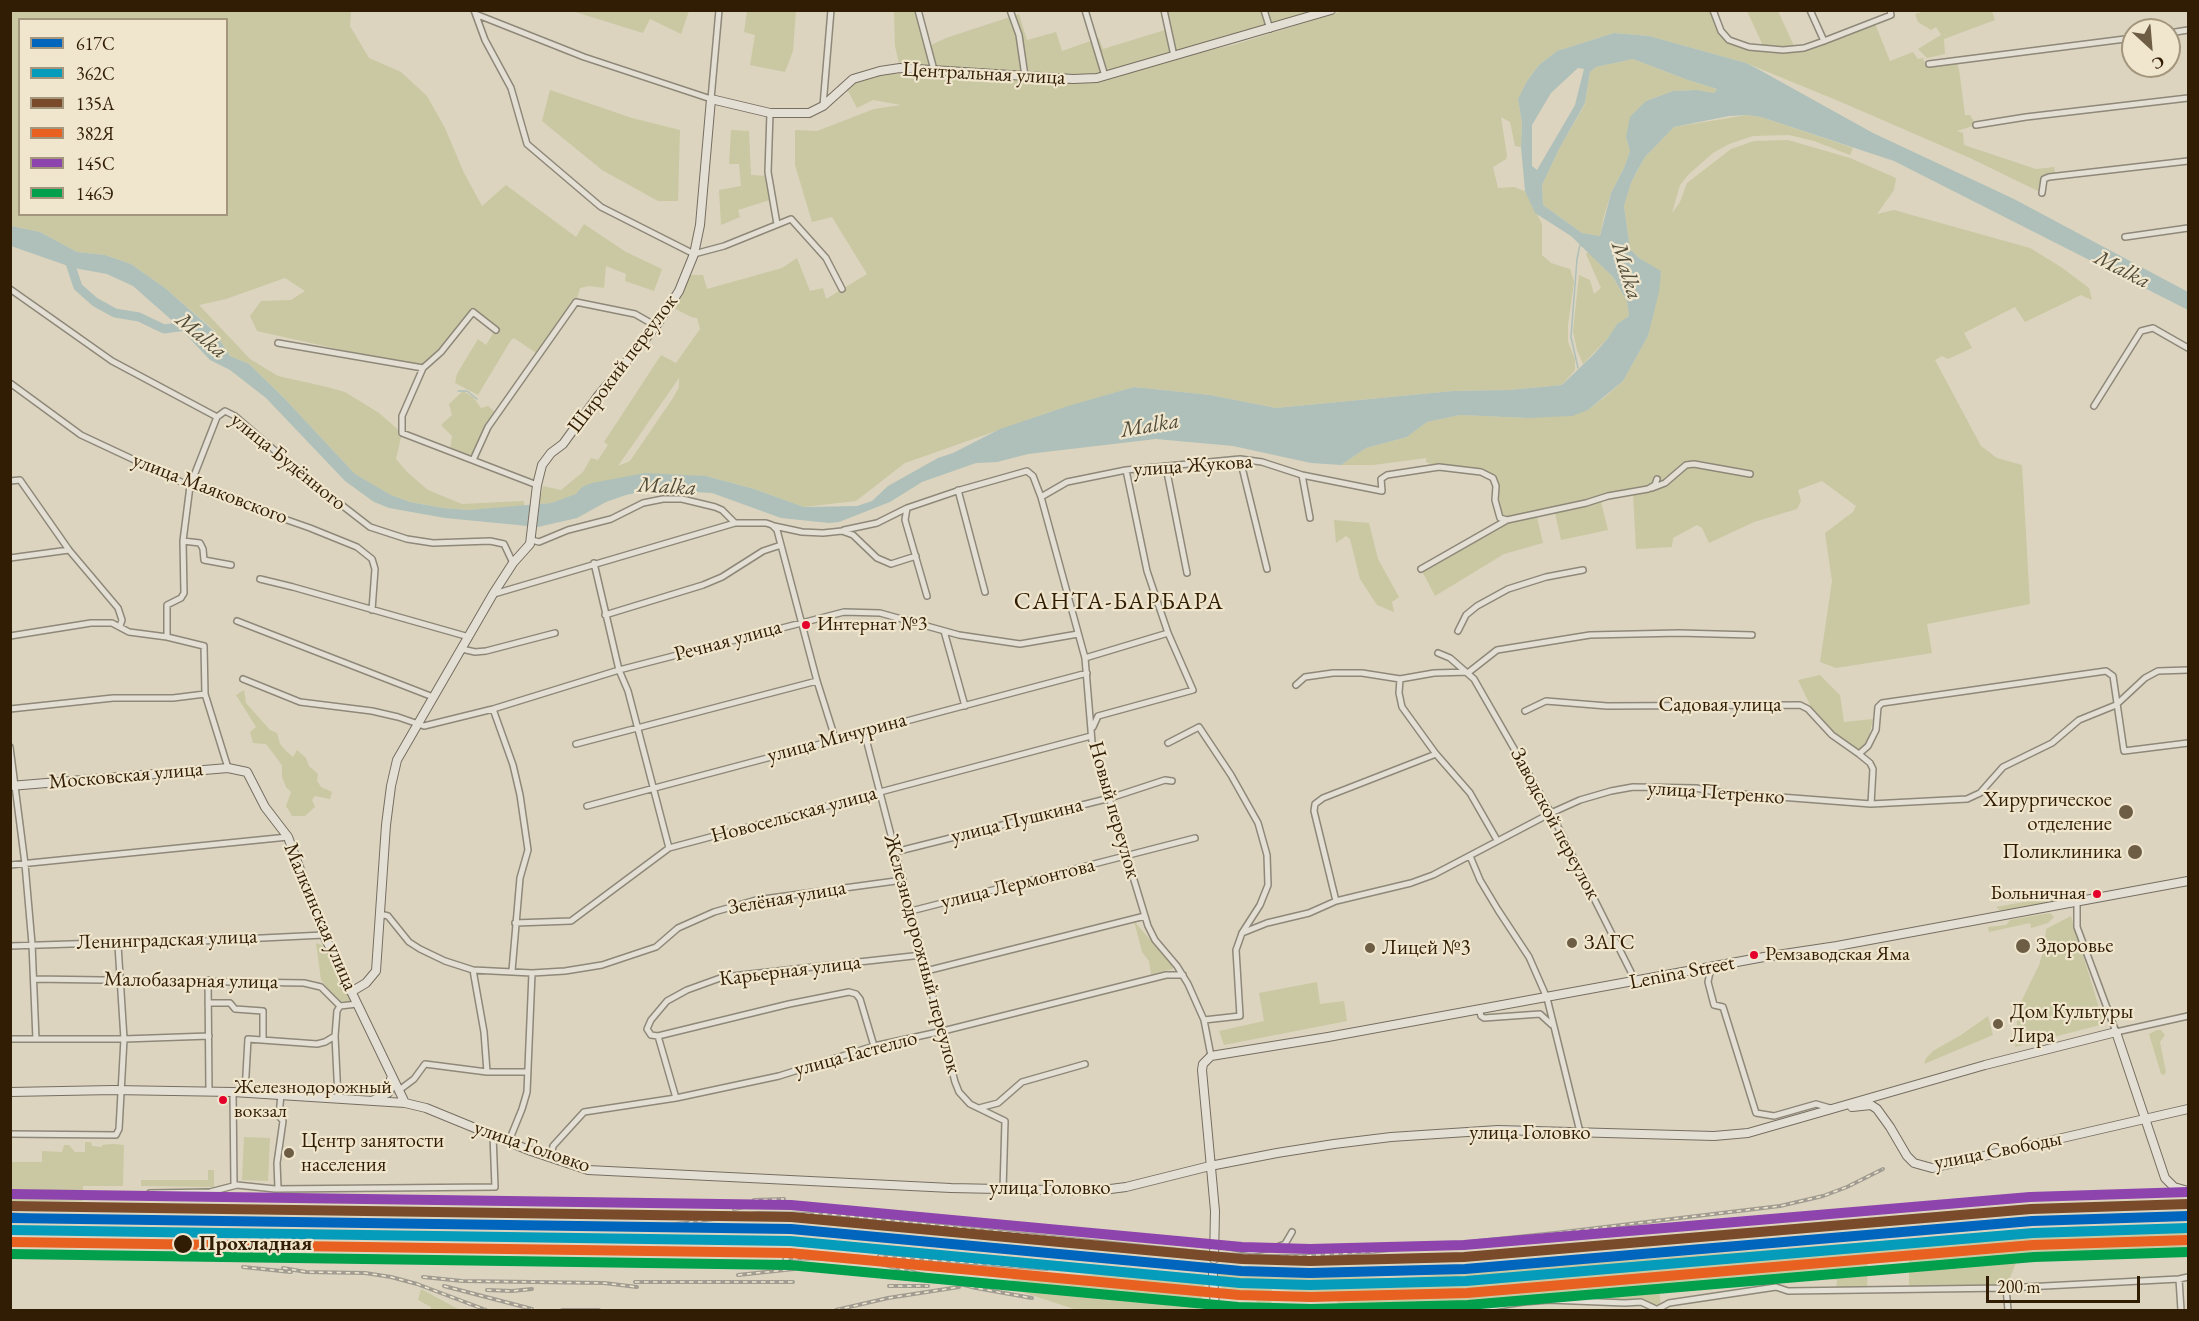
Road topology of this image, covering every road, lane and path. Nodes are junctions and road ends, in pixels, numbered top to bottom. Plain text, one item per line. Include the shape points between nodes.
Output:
1 (719, 10) edge
2 (831, 10) edge
3 (918, 10) edge
4 (1010, 10) edge
5 (1085, 10) edge
6 (1164, 10) edge
7 (1264, 10) edge
8 (1331, 10) edge
9 (1713, 10) edge
10 (1810, 10) edge
11 (476, 13) edge
12 (1890, 13) edge
13 (1270, 29) junction
14 (2121, 40) edge
15 (1824, 41) junction
16 (1174, 56) junction
17 (1929, 64) dead end
18 (934, 70) junction
19 (1025, 76) junction
20 (1105, 76) junction
21 (2188, 98) edge
22 (711, 99) junction
23 (823, 106) junction
24 (770, 112) junction
25 (1976, 125) dead end
26 (2188, 161) edge
27 (2042, 193) dead end
28 (777, 224) junction
29 (2188, 228) edge
30 (2125, 237) dead end
31 (694, 254) junction
32 (10, 289) edge
33 (842, 289) dead end
34 (656, 326) junction
35 (496, 330) dead end
36 (278, 343) dead end
37 (2188, 348) edge
38 (423, 368) junction
39 (10, 383) edge
40 (2094, 406) dead end
41 (217, 417) junction
42 (1240, 459) junction
43 (473, 460) junction
44 (1166, 467) junction
45 (1126, 470) junction
46 (1750, 474) dead end
47 (1302, 475) junction
48 (1657, 479) dead end
49 (10, 481) edge
50 (537, 485) junction
51 (190, 486) junction
52 (1652, 488) junction
53 (958, 490) junction
54 (1041, 497) junction
55 (907, 508) junction
56 (1310, 518) dead end
57 (1507, 520) junction
58 (735, 523) junction
59 (775, 528) junction
60 (842, 531) junction
61 (532, 540) junction
62 (183, 541) junction
63 (782, 545) junction
64 (69, 550) junction
65 (916, 556) junction
66 (10, 558) edge
67 (513, 563) junction
68 (594, 563) junction
69 (231, 565) dead end
70 (1421, 569) dead end
71 (1267, 570) dead end
72 (1583, 570) dead end
73 (1187, 573) dead end
74 (260, 579) dead end
75 (985, 592) dead end
76 (493, 594) junction
77 (927, 596) dead end
78 (372, 610) junction
79 (605, 615) junction
80 (237, 621) dead end
81 (801, 622) junction
82 (120, 626) junction
83 (944, 631) junction
84 (1458, 631) dead end
85 (555, 633) dead end
86 (1168, 633) junction
87 (1078, 634) junction
88 (1752, 635) dead end
89 (10, 636) edge
90 (167, 637) junction
91 (469, 637) junction
92 (462, 649) junction
93 (1438, 653) dead end
94 (1085, 658) junction
95 (619, 670) junction
96 (2188, 670) edge
97 (1466, 671) junction
98 (1087, 673) junction
99 (243, 679) dead end
100 (1400, 679) junction
101 (817, 681) junction
102 (1296, 685) dead end
103 (205, 694) junction
104 (433, 697) junction
105 (2116, 705) junction
106 (965, 706) junction
107 (10, 709) edge
108 (493, 709) junction
109 (1525, 711) dead end
110 (417, 724) junction
111 (638, 727) junction
112 (864, 731) junction
113 (1091, 734) junction
114 (835, 738) junction
115 (1168, 743) dead end
116 (2188, 743) edge
117 (576, 744) dead end
118 (10, 747) edge
119 (1436, 754) junction
120 (1859, 754) junction
121 (228, 768) junction
122 (241, 770) joint
123 (1172, 781) dead end
124 (13, 786) edge
125 (655, 789) junction
126 (880, 793) junction
127 (1110, 798) junction
128 (1871, 804) junction
129 (587, 806) dead end
130 (1551, 813) junction
131 (288, 837) junction
132 (1195, 838) dead end
133 (1497, 840) junction
134 (669, 848) junction
135 (895, 852) junction
136 (1127, 856) junction
137 (1470, 856) junction
138 (25, 864) junction
139 (10, 866) edge
140 (903, 880) junction
141 (2188, 881) edge
142 (1336, 902) junction
143 (2077, 903) junction
144 (911, 911) junction
145 (380, 915) junction
146 (1145, 916) junction
147 (515, 923) junction
148 (1242, 933) junction
149 (324, 935) junction
150 (32, 944) junction
151 (118, 945) junction
152 (10, 946) edge
153 (922, 956) junction
154 (1711, 967) junction
155 (473, 970) junction
156 (512, 971) junction
157 (926, 971) junction
158 (532, 973) junction
159 (1183, 975) junction
160 (34, 979) junction
161 (119, 979) junction
162 (208, 980) junction
163 (1636, 982) junction
164 (351, 992) junction
165 (1546, 998) junction
166 (208, 1003) junction
167 (357, 1004) junction
168 (340, 1006) junction
169 (1479, 1010) junction
170 (2188, 1016) edge
171 (1204, 1020) junction
172 (1554, 1029) junction
173 (943, 1031) junction
174 (2116, 1032) junction
175 (209, 1036) junction
176 (335, 1036) junction
177 (658, 1036) junction
178 (10, 1039) edge
179 (36, 1039) junction
180 (124, 1039) junction
181 (263, 1040) junction
182 (874, 1046) junction
183 (1211, 1056) junction
184 (1085, 1064) dead end
185 (487, 1072) junction
186 (528, 1072) junction
187 (390, 1074) junction
188 (120, 1090) junction
189 (209, 1091) junction
190 (398, 1091) junction
191 (10, 1092) edge
192 (233, 1092) junction
193 (245, 1092) junction
194 (281, 1094) junction
195 (338, 1098) junction
196 (676, 1098) junction
197 (373, 1101) junction
198 (405, 1103) junction
199 (977, 1108) junction
200 (2188, 1109) edge
201 (1836, 1110) junction
202 (2146, 1119) junction
203 (1580, 1132) junction
204 (10, 1134) edge
205 (493, 1135) junction
206 (509, 1142) junction
207 (551, 1158) junction
208 (1210, 1166) junction
209 (234, 1185) junction
210 (278, 1188) junction
211 (1003, 1190) junction
212 (2188, 1191) edge
213 (150, 1193) dead end
214 (1292, 1232) dead end
215 (1215, 1244) junction
216 (1214, 1259) dead end
217 (1213, 1274) dead end
218 (2188, 1277) edge
219 (2179, 1280) junction
220 (2006, 1288) junction
221 (1656, 1310) edge
222 (1215, 1311) edge
223 (1472, 1311) edge
224 (2008, 1311) edge
225 (2181, 1311) edge

1 - 22 street, Широкий переулок
2 - 23 street
3 - 18 street
4 - 19 street via 1019,35
5 - 20 street
6 - 16 street
7 - 13 street
8 - 13 street, Центральная улица
9 - 15 street via 1729,40 1749,47 1783,50
10 - 15 street
11 - 22 street via 584,57
11 - 31 street via 485,40 511,88 527,144 601,207
12 - 15 street
13 - 16 street, Центральная улица
14 - 17 street
16 - 20 street, Центральная улица
18 - 19 street, Центральная улица
18 - 23 street, Центральная улица via 890,69 857,77
19 - 20 street, Центральная улица
21 - 25 street
22 - 24 street
22 - 31 street, Широкий переулок
23 - 24 street via 809,113
24 - 28 street via 768,172
26 - 27 street via 2049,177 2044,179
28 - 31 street
28 - 33 street via 792,219 826,258
29 - 30 street
31 - 34 street, Широкий переулок via 679,291
32 - 41 street, улица Будённого via 112,361
34 - 43 street via 635,314 576,302 488,427
34 - 50 street, Широкий переулок via 542,465
35 - 38 street via 473,312
36 - 38 street
37 - 40 street via 2153,328 2141,332
38 - 43 street via 402,416 402,432
39 - 51 street, улица Маяковского via 81,435
41 - 51 street
41 - 67 street, улица Будённого via 225,411 235,416 370,527 433,543 504,544
42 - 44 street, улица Жукова
42 - 47 street, улица Жукова
42 - 71 street
43 - 50 street
44 - 45 street, улица Жукова
44 - 73 street
45 - 54 street, улица Жукова via 1067,482
45 - 86 street via 1147,571
46 - 52 street via 1686,465 1665,483
47 - 56 street
47 - 57 street, улица Жукова via 1382,491 1381,479 1387,476 1439,467 1481,472 1493,478 1500,518
48 - 52 street
49 - 64 street via 20,480
50 - 61 street, Широкий переулок
51 - 62 street
51 - 78 street, улица Маяковского via 357,547 372,560 375,569
52 - 57 street
53 - 54 street, Новый переулок via 1027,471 1036,480
53 - 55 street
53 - 75 street
54 - 87 street, Новый переулок
55 - 60 street via 877,523
55 - 65 street via 905,520
57 - 70 street
58 - 59 street via 766,523
58 - 61 street via 715,507 663,499 539,542
58 - 68 street
59 - 60 street
59 - 63 street
60 - 65 street via 891,564
61 - 67 street
62 - 69 street via 200,543 204,560
62 - 90 street via 184,593 182,598 166,605
63 - 79 street via 763,551 703,585
63 - 81 street
64 - 66 street
64 - 82 street via 118,608
65 - 77 street
67 - 76 street
68 - 76 street
68 - 79 street
72 - 84 street via 1546,576 1508,589 1466,615
74 - 78 street
76 - 91 street
78 - 91 street
79 - 95 street
80 - 104 street
81 - 83 street, Речная улица via 844,612 880,613
81 - 95 street, Речная улица
81 - 101 street
82 - 89 street via 91,623
82 - 90 street via 129,632
83 - 87 street, Речная улица via 1020,644
83 - 106 street
85 - 92 street via 486,651
86 - 94 street
86 - 113 street, Новосельская улица via 1193,690 1098,716
87 - 94 street, Новый переулок
88 - 97 street via 1590,635 1497,650 1472,671
90 - 103 street via 204,646
91 - 92 street
92 - 104 street
93 - 97 street, Заводской переулок
94 - 98 street, Новый переулок
95 - 108 street, Речная улица
95 - 111 street
96 - 105 street via 2158,671
97 - 100 street
97 - 130 street, Заводской переулок
98 - 106 street, улица Мичурина
98 - 113 street, Новый переулок
99 - 110 street via 300,702 372,711
100 - 102 street via 1333,672 1305,677
100 - 119 street via 1402,707
101 - 111 street
101 - 114 street
103 - 107 street via 113,698
103 - 121 street
104 - 110 street
105 - 116 street via 2124,751
105 - 120 street via 2113,676 2106,671 1882,703 1878,707 1876,730
105 - 128 street, улица Петренко via 2079,720 2052,743 2014,760 1980,793 1967,799
106 - 112 street, улица Мичурина
108 - 110 street, Речная улица via 424,726
108 - 147 street via 513,765 528,850
109 - 120 street, Садовая улица via 1546,701 1606,706 1800,705
110 - 145 street via 394,766
111 - 117 street
111 - 125 street
112 - 114 street, улица Мичурина
112 - 126 street, Железнодорожный переулок
113 - 126 street, Новосельская улица
113 - 127 street, Новый переулок
114 - 125 street, улица Мичурина
115 - 148 street via 1199,727 1258,823 1267,855 1268,885
118 - 124 street
119 - 133 street via 1470,793
119 - 142 street via 1315,804
120 - 128 street via 1873,769
121 - 122 street, Московская улица
121 - 124 street, Московская улица
122 - 131 street, Малкинская улица via 247,772 265,807
123 - 127 street, улица Пушкина
124 - 138 street
125 - 129 street, улица Мичурина
125 - 134 street
126 - 134 street, Новосельская улица
126 - 135 street, Железнодорожный переулок
127 - 135 street, улица Пушкина
127 - 136 street, Новый переулок
128 - 130 street, улица Петренко via 1696,788 1633,787 1580,800
130 - 133 street, улица Петренко
130 - 163 street, Заводской переулок
131 - 138 street
131 - 149 street, Малкинская улица
132 - 136 street, улица Лермонтова
133 - 137 street, улица Петренко
134 - 147 street, Новосельская улица via 572,921
135 - 140 street, Железнодорожный переулок
136 - 144 street, улица Лермонтова
136 - 146 street, Новый переулок
137 - 142 street, улица Петренко via 1411,884
137 - 165 street via 1480,880 1529,957
138 - 139 street
138 - 150 street
140 - 144 street, Железнодорожный переулок
140 - 158 street, Зелёная улица via 756,900 714,912 678,928 656,947 602,965
141 - 143 street, Lenina Street
142 - 148 street, улица Петренко
143 - 154 street, Lenina Street
143 - 174 street via 2077,927
144 - 153 street, Железнодорожный переулок
145 - 155 street, Зелёная улица via 388,916 409,942 420,949
145 - 164 street via 376,971
146 - 157 street
146 - 159 street, Новый переулок via 1155,940
147 - 156 street
148 - 171 street via 1236,950 1240,1016
149 - 151 street, Ленинградская улица
149 - 164 street, Малкинская улица
150 - 151 street, Ленинградская улица
150 - 152 street, Ленинградская улица
150 - 160 street
151 - 161 street
153 - 157 street, Железнодорожный переулок
153 - 177 street, Карьерная улица via 723,977 667,1001 647,1029
154 - 163 street, Lenina Street
154 - 201 street via 1708,982 1714,1005 1723,1007 1756,1113 1774,1116 1816,1104
155 - 156 street, Зелёная улица
155 - 185 street
156 - 158 street, Зелёная улица
157 - 173 street, Железнодорожный переулок
158 - 186 street
159 - 171 street, Новый переулок
159 - 173 street, улица Гастелло via 1166,975
160 - 161 street, Малобазарная улица
160 - 179 street
161 - 162 street, Малобазарная улица
161 - 180 street
162 - 166 street
162 - 168 street, Малобазарная улица via 304,983 321,987
163 - 165 street, Lenina Street
164 - 167 street, Малкинская улица
165 - 169 street, Lenina Street
165 - 172 street
166 - 175 street
166 - 181 street via 230,1003 235,1009 263,1011
167 - 168 street
167 - 187 street, Малкинская улица
168 - 176 street
169 - 172 street via 1484,1018 1540,1014
169 - 183 street, Lenina Street
170 - 174 street, улица Головко
171 - 183 street, Новый переулок
172 - 203 street
173 - 182 street, улица Гастелло
173 - 199 street, Железнодорожный переулок via 959,1092
174 - 201 street, улица Головко via 1876,1095
174 - 202 street
175 - 180 street
175 - 189 street
176 - 181 street via 317,1044
176 - 195 street
177 - 182 street via 849,992 860,999
177 - 196 street, Карьерная улица
178 - 179 street
179 - 180 street
180 - 188 street
181 - 193 street via 248,1039
182 - 196 street, улица Гастелло via 779,1076
183 - 208 street via 1202,1070
184 - 199 street via 1022,1082 998,1103
185 - 186 street
185 - 190 street via 425,1064
186 - 206 street via 527,1092
187 - 190 street, Малкинская улица
187 - 197 street via 386,1095
188 - 189 street, улица Головко
188 - 191 street, улица Головко
188 - 204 street via 116,1135
189 - 192 street, улица Головко
190 - 198 street, Малкинская улица
192 - 193 street, улица Головко
192 - 209 street
193 - 194 street, улица Головко
194 - 195 street, улица Головко
194 - 210 street
195 - 197 street, улица Головко
196 - 207 street, улица Гастелло via 584,1112 553,1146
197 - 198 street, улица Головко
198 - 205 street, улица Головко
199 - 211 street, Железнодорожный переулок via 1005,1121
200 - 202 street, улица Свободы
201 - 202 street, улица Свободы via 1871,1105 1883,1116 1907,1156 1914,1163 1932,1168
201 - 203 street, улица Головко via 1748,1133 1714,1136
202 - 212 street via 2165,1178
203 - 208 street, улица Головко via 1498,1130 1390,1137
205 - 206 street, улица Головко
205 - 210 street via 495,1187
206 - 207 street, улица Головко
207 - 211 street, улица Головко via 588,1170
208 - 211 street, улица Головко via 1107,1190
208 - 215 street
209 - 210 street
209 - 213 street via 210,1192
214 - 215 street via 1285,1244 1271,1248 1245,1251
215 - 216 street
217 - 222 street
218 - 219 street
219 - 220 street
219 - 225 street
220 - 221 street via 1788,1291 1776,1287 1669,1303
220 - 224 street
221 - 223 street via 1641,1302 1549,1300

